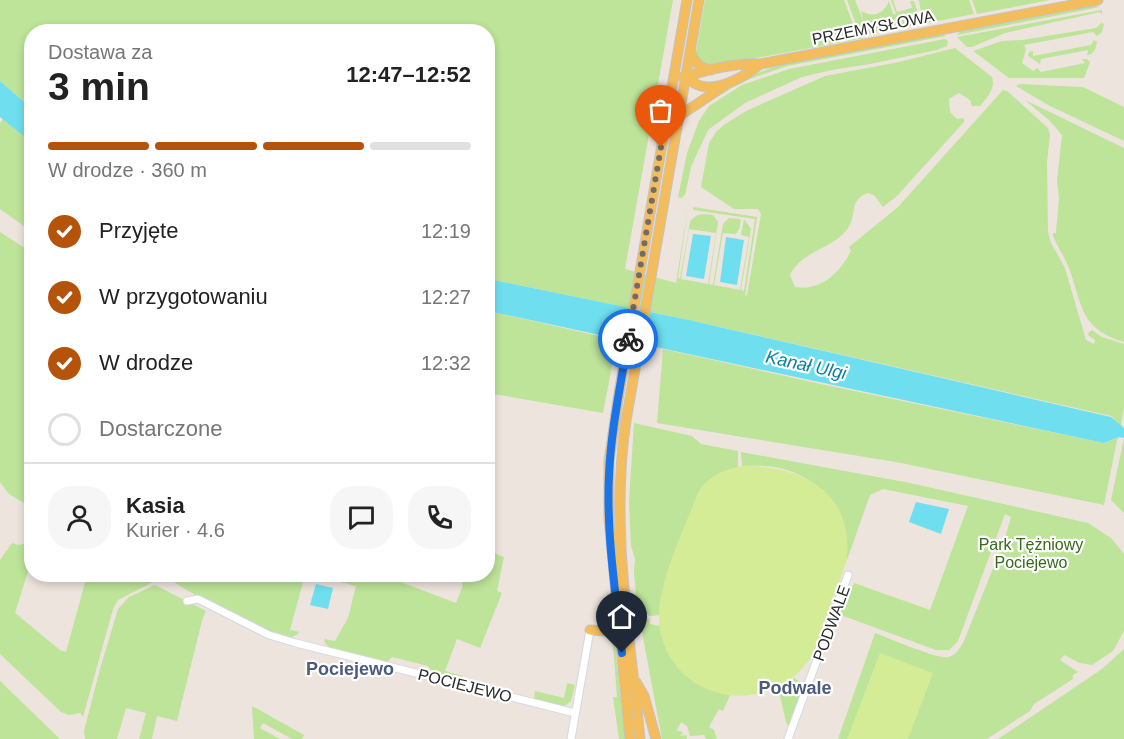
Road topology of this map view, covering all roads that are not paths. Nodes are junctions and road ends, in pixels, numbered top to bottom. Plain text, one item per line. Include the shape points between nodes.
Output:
1 (687, 0) edge
2 (699, 0) edge
3 (1098, 0) edge
4 (690, 51) junction
5 (760, 64) junction
6 (713, 70) junction
7 (674, 75) junction
8 (686, 77) junction
9 (729, 82) junction
10 (679, 116) junction
11 (848, 575) dead end
12 (187, 601) dead end
13 (590, 630) joint
14 (620, 632) junction
15 (630, 642) junction
16 (634, 678) junction
17 (575, 713) junction
18 (571, 739) edge
19 (630, 739) edge
20 (640, 739) edge
21 (656, 739) edge
22 (788, 739) edge

1 - 7 main road
2 - 4 main road
3 - 5 main road, PRZEMYSŁOWA
4 - 6 main road via 699,66
4 - 8 main road
5 - 6 main road, PRZEMYSŁOWA
5 - 9 main road, PRZEMYSŁOWA
6 - 8 main road, PRZEMYSŁOWA
7 - 8 main road, PRZEMYSŁOWA
7 - 14 main road via 610,450 610,528
8 - 9 main road, PRZEMYSŁOWA via 705,87
8 - 10 main road
9 - 10 main road
10 - 15 main road via 621,458 620,529
11 - 22 street, PODWALE
12 - 17 street, POCIEJEWO via 198,599 269,635 296,643
13 - 14 main road
13 - 17 street
14 - 15 main road
14 - 19 main road
15 - 16 main road
16 - 20 main road
16 - 21 main road via 644,696
17 - 18 street

